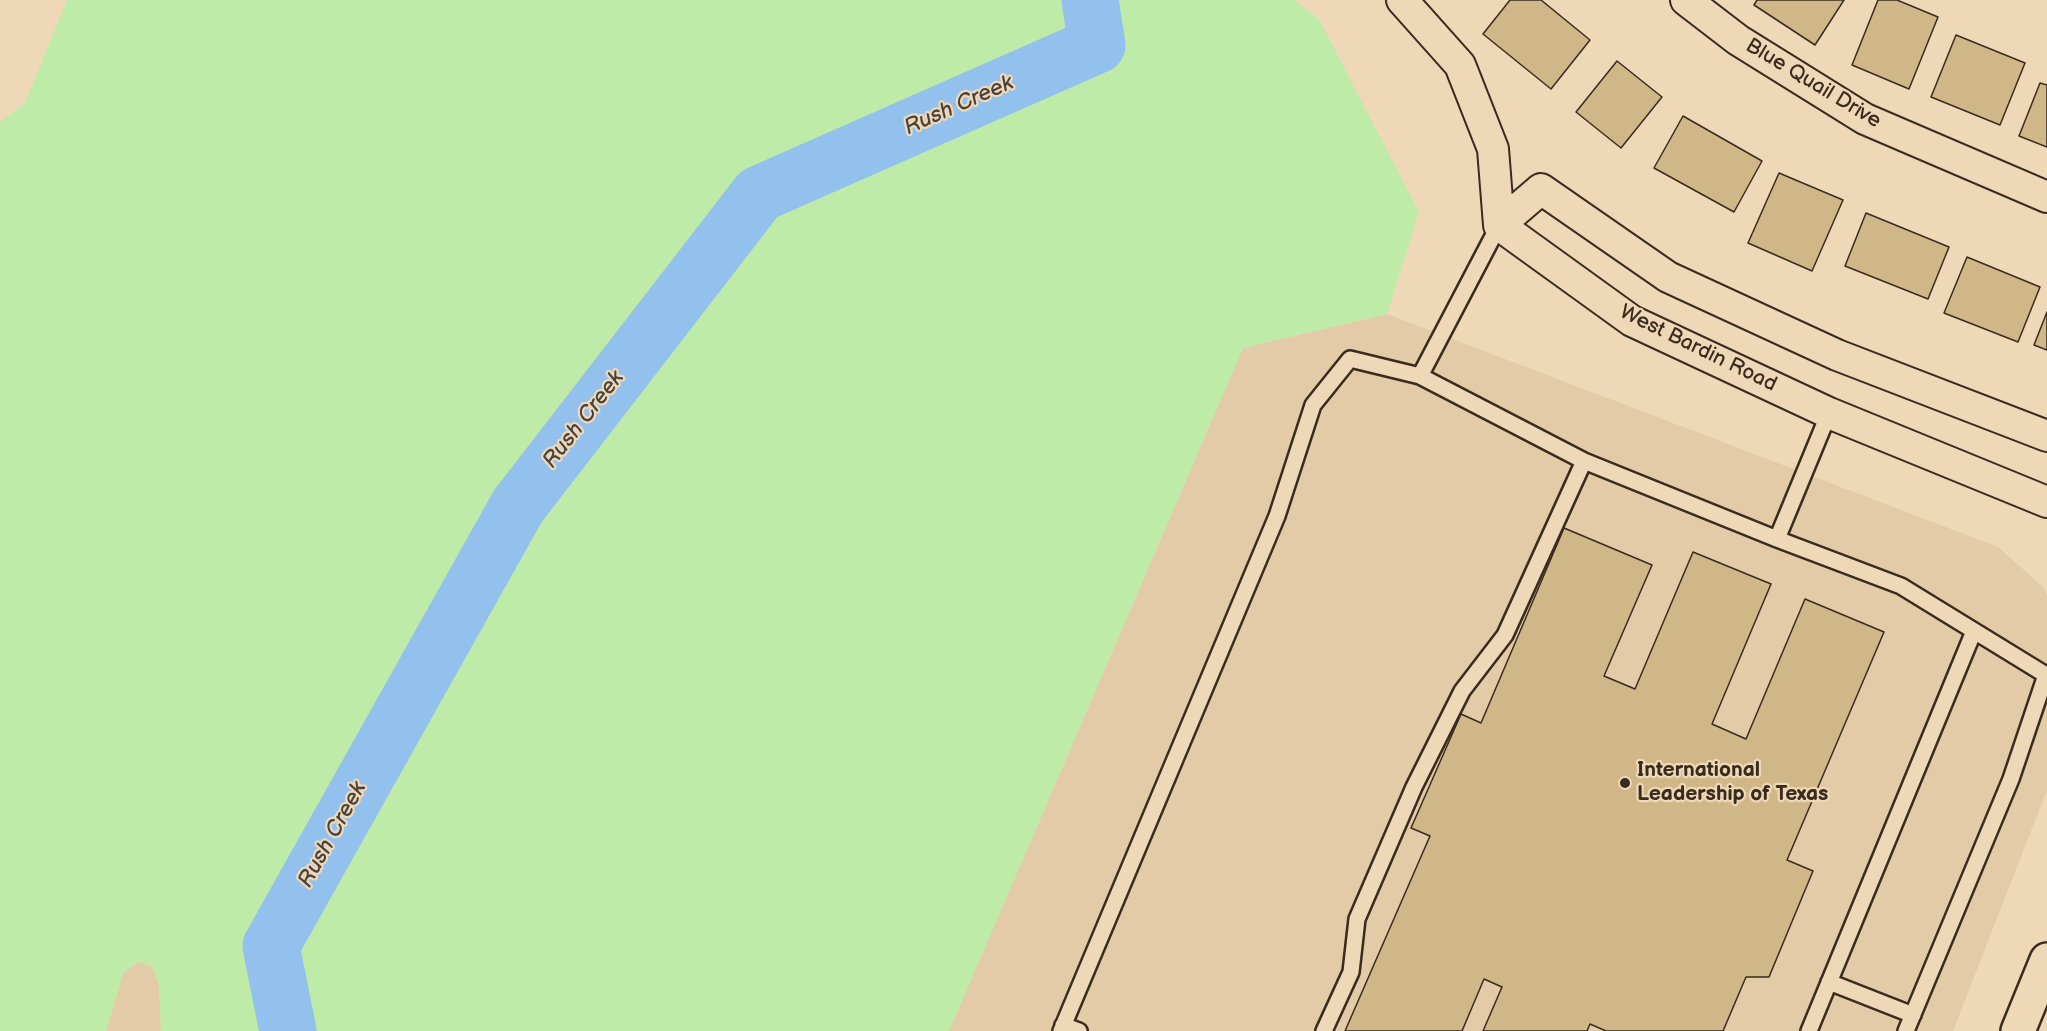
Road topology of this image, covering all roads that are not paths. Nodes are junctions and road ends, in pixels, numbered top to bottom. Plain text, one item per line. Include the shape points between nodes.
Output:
1 (1402, 0) edge
2 (1686, 0) edge
3 (2047, 196) edge
4 (1499, 225) junction
5 (1420, 376) junction
6 (1829, 412) junction
7 (2047, 436) edge
8 (1584, 461) junction
9 (2047, 502) edge
10 (1777, 539) junction
11 (1974, 631) junction
12 (2047, 960) edge
13 (1829, 982) junction
14 (1913, 1015) junction
15 (1062, 1028) edge
16 (1079, 1031) edge
17 (1324, 1031) edge
18 (1809, 1031) edge
19 (1906, 1031) edge
20 (2018, 1031) edge

1 - 4 street via 1460,65 1493,149
2 - 3 street, Blue Quail Drive via 1738,40 1865,119
4 - 5 lane
4 - 6 street, West Bardin Road via 1632,321
4 - 7 street via 1541,189 1668,277 1837,355
5 - 8 lane
5 - 15 lane via 1350,358 1312,405 1277,516
6 - 9 street, West Bardin Road
6 - 10 lane
8 - 10 lane
8 - 17 lane via 1505,635 1462,691 1414,787 1357,919 1351,972
10 - 11 lane via 1901,586
11 - 13 lane
11 - 14 lane via 2046,675 2011,779
12 - 20 main road
13 - 14 lane
13 - 18 lane
14 - 19 lane
15 - 16 lane

